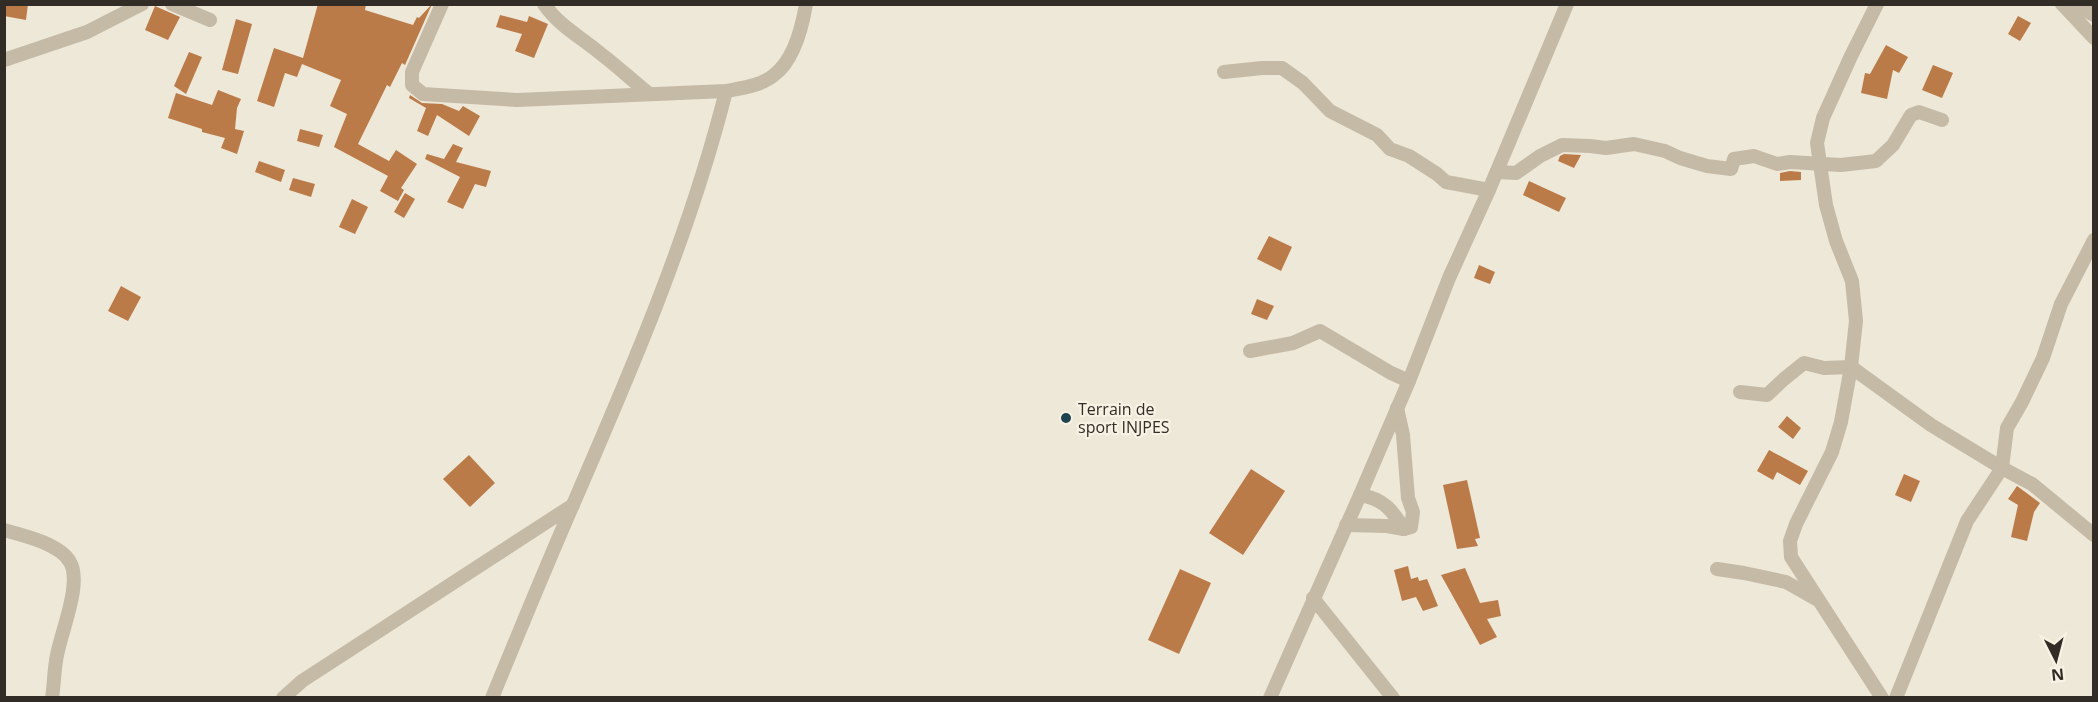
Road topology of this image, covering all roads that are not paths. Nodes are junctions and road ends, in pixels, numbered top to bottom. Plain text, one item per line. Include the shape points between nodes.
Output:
1 (142, 4) edge
2 (172, 4) edge
3 (442, 4) edge
4 (544, 4) edge
5 (806, 4) edge
6 (1567, 4) edge
7 (1877, 4) edge
8 (2062, 4) edge
9 (2073, 4) edge
10 (113, 11) edge
11 (2093, 16) edge
12 (210, 20) dead end
13 (2094, 38) edge
14 (4, 60) edge
15 (1224, 72) dead end
16 (726, 91) junction
17 (648, 93) junction
18 (1942, 120) dead end
19 (1820, 165) junction
20 (1497, 171) junction
21 (1489, 190) junction
22 (2094, 240) edge
23 (1250, 351) dead end
24 (1851, 367) junction
25 (1409, 381) junction
26 (1740, 392) dead end
27 (1396, 408) junction
28 (2002, 468) junction
29 (1360, 495) junction
30 (573, 505) junction
31 (1346, 525) junction
32 (1404, 529) junction
33 (4, 530) edge
34 (2094, 536) edge
35 (1716, 569) dead end
36 (1313, 598) junction
37 (1820, 602) junction
38 (52, 698) edge
39 (284, 698) edge
40 (492, 698) edge
41 (1270, 698) edge
42 (1393, 698) edge
43 (1882, 698) edge
44 (1896, 698) edge

1 - 10 street
2 - 12 street
3 - 17 street via 412,72 412,85 423,94 517,100
4 - 17 street via 569,32
5 - 16 street via 796,42 783,67 773,77 753,86
6 - 20 street
7 - 19 street via 1823,118 1817,143
8 - 13 street
9 - 11 street
10 - 14 street via 87,32
15 - 21 street via 1282,68 1330,111 1377,135 1390,149 1409,156 1446,183
16 - 17 street
16 - 30 street via 677,254
18 - 19 street via 1919,112 1911,115 1893,145 1876,161
19 - 20 street via 1777,164 1754,156 1734,159 1731,169 1707,166 1634,144 1606,148 1562,145 1516,172
19 - 24 street via 1833,232 1852,281 1856,321
20 - 21 street
21 - 25 street
22 - 28 street via 2061,304 2043,358 2007,428
23 - 25 street via 1293,343 1320,331
24 - 26 street via 1824,368 1804,363 1767,395
24 - 28 street via 1912,412
24 - 37 street via 1832,452 1790,541 1791,556
25 - 27 street
27 - 29 street
27 - 32 street via 1413,512 1411,527
28 - 34 street via 2032,484
28 - 44 street via 1967,520
29 - 31 street
29 - 32 street via 1375,497 1383,503
30 - 39 street via 302,681
30 - 40 street
31 - 32 street
31 - 36 street
33 - 38 street via 41,542 71,562 74,581 56,660
35 - 37 street via 1786,582
36 - 41 street
36 - 42 street
37 - 43 street

